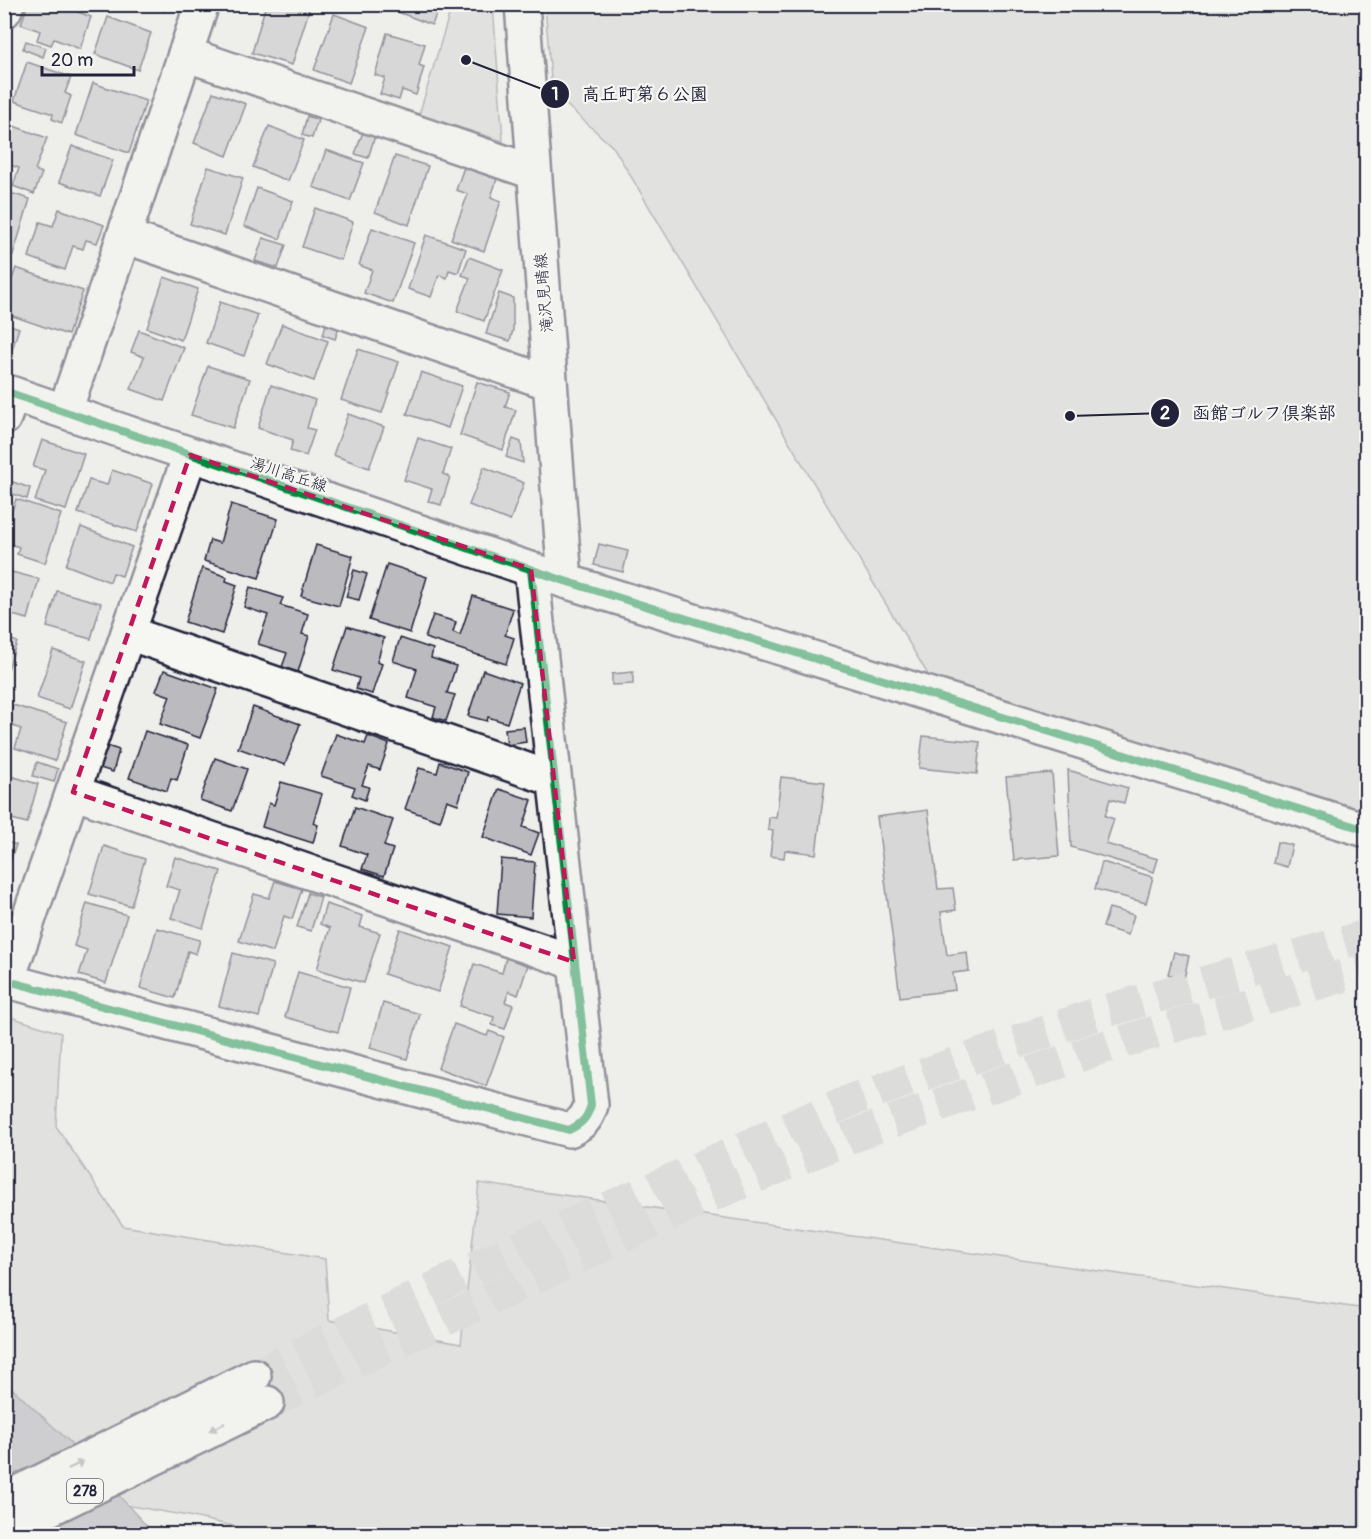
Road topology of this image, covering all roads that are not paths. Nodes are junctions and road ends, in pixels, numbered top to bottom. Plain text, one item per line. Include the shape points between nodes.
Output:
1 (7, 4) edge
2 (202, 4) edge
3 (522, 4) edge
4 (4, 11) edge
5 (185, 54) junction
6 (533, 172) junction
7 (124, 236) junction
8 (550, 383) junction
9 (7, 401) edge
10 (65, 411) junction
11 (190, 455) junction
12 (531, 569) junction
13 (565, 581) junction
14 (128, 633) junction
15 (553, 779) junction
16 (73, 792) junction
17 (1366, 830) edge
18 (574, 962) junction
19 (6, 980) edge
20 (261, 1390) tunnel mouth
21 (160, 1439) junction
22 (4, 1500) edge
23 (4, 1531) edge

1 - 4 main road
2 - 5 main road
3 - 6 main road, 滝沢見晴線
5 - 6 main road
5 - 7 main road
6 - 8 main road, 滝沢見晴線
7 - 8 main road
7 - 10 main road
8 - 13 main road, 滝沢見晴線
9 - 10 main road, 湯川高丘線
10 - 11 main road, 湯川高丘線
11 - 12 main road, 湯川高丘線
11 - 14 main road
12 - 13 main road, 湯川高丘線
12 - 15 main road
13 - 17 main road, 湯川高丘線
14 - 15 main road
14 - 16 main road
15 - 18 main road
16 - 18 main road
16 - 19 main road
18 - 19 main road via 591,1105 581,1124 569,1130
20 - 21 main road, 278
22 -> 21 main road, 278
21 - 23 main road, 278

